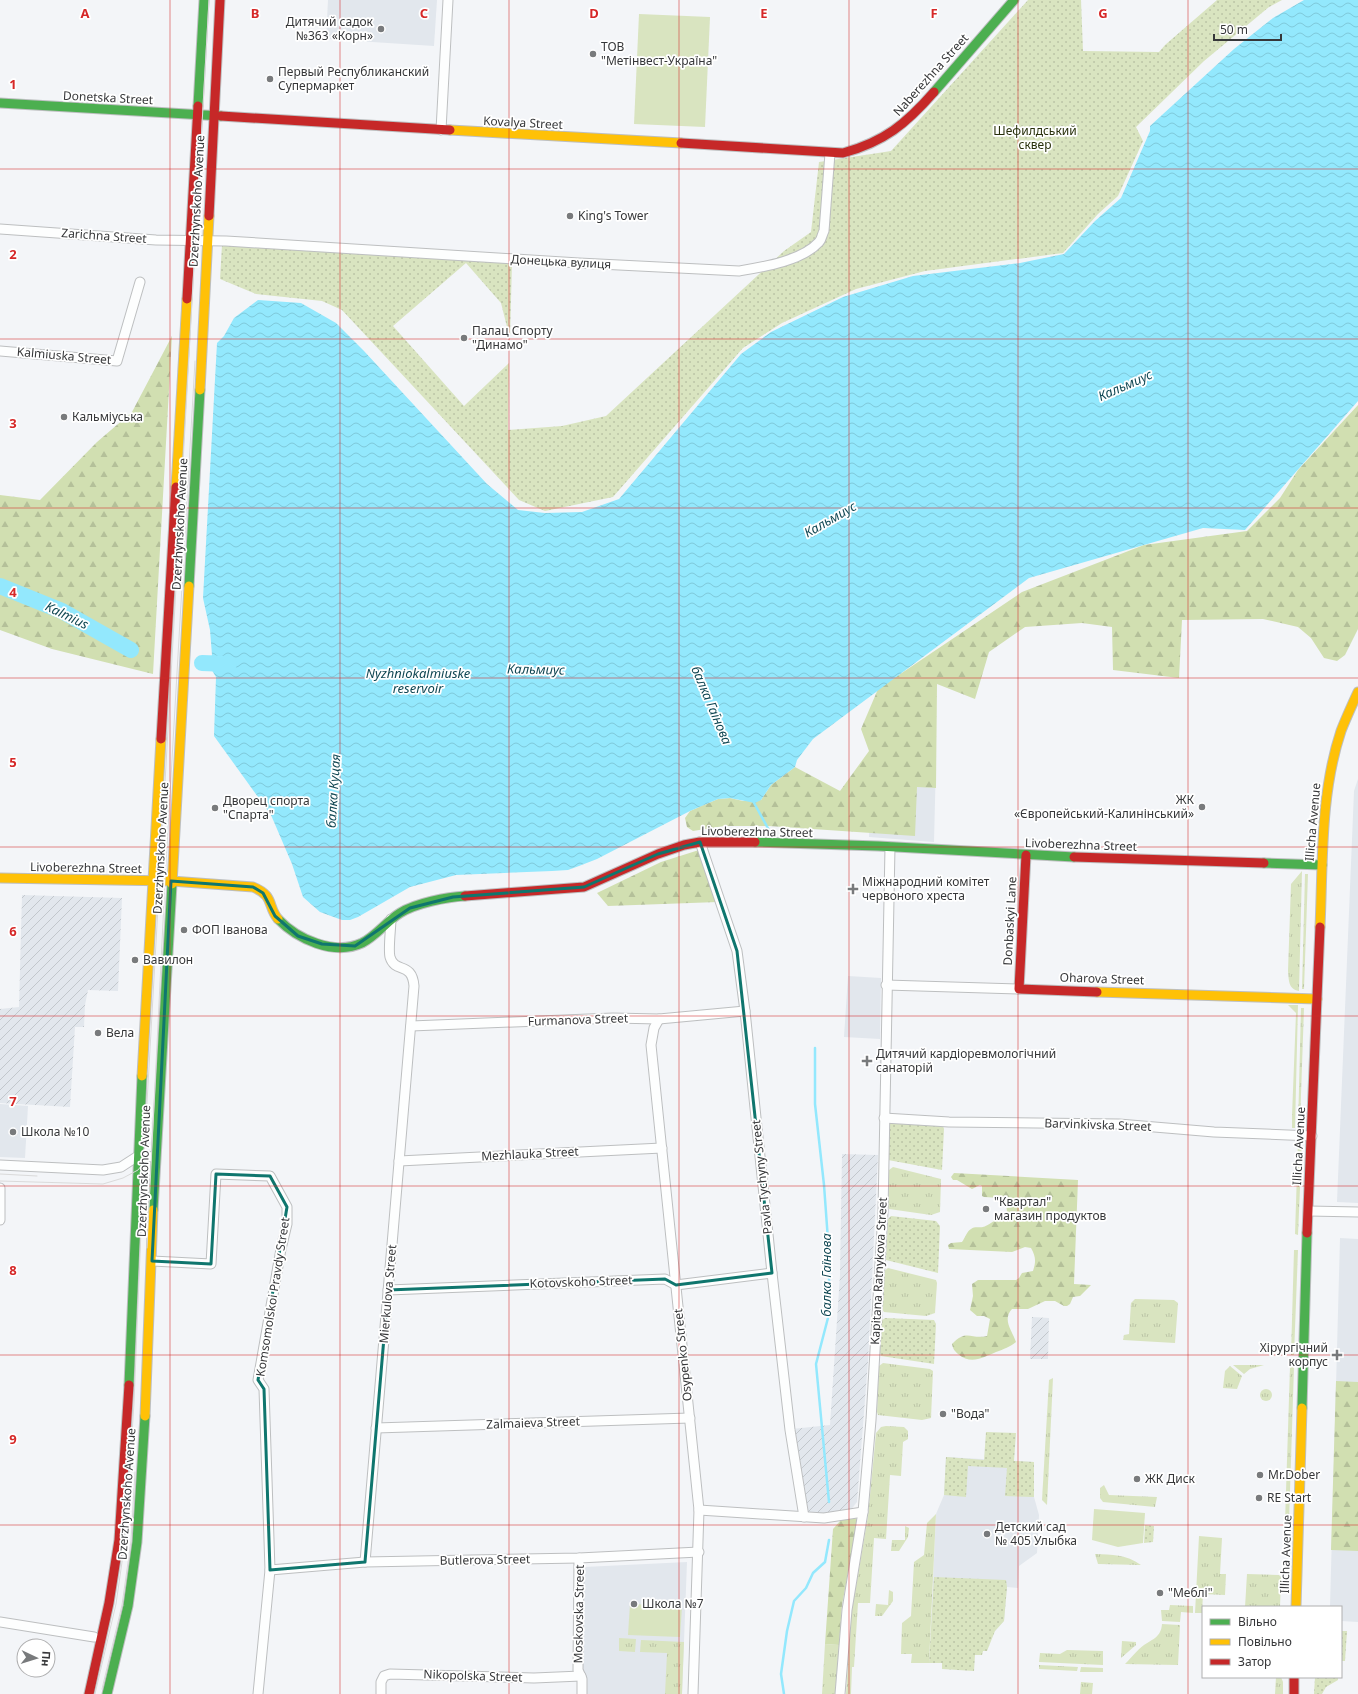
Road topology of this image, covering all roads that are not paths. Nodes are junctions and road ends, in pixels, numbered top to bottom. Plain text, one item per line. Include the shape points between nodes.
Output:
1 (204, 0) edge
2 (220, 0) edge
3 (448, 0) edge
4 (1014, 0) edge
5 (0, 103) edge
6 (196, 115) junction
7 (214, 116) junction
8 (441, 130) junction
9 (830, 153) junction
10 (0, 229) edge
11 (190, 240) junction
12 (207, 240) junction
13 (140, 282) dead end
14 (0, 350) edge
15 (1358, 692) edge
16 (700, 842) junction
17 (890, 847) junction
18 (1026, 855) junction
19 (1322, 865) junction
20 (0, 878) edge
21 (153, 881) junction
22 (171, 882) junction
23 (391, 919) junction
24 (886, 985) junction
25 (1019, 989) junction
26 (1317, 999) junction
27 (745, 1011) junction
28 (658, 1019) junction
29 (411, 1026) junction
30 (884, 1118) junction
31 (1312, 1136) junction
32 (662, 1148) junction
33 (138, 1156) junction
34 (155, 1157) junction
35 (399, 1160) junction
36 (0, 1165) edge
37 (0, 1174) edge
38 (0, 1188) edge
39 (1309, 1211) junction
40 (1358, 1212) edge
41 (0, 1220) edge
42 (152, 1261) junction
43 (772, 1273) junction
44 (676, 1285) junction
45 (388, 1290) junction
46 (690, 1418) junction
47 (376, 1428) junction
48 (699, 1510) junction
49 (863, 1512) junction
50 (804, 1517) junction
51 (699, 1552) junction
52 (580, 1558) junction
53 (365, 1562) junction
54 (270, 1570) junction
55 (1296, 1606) edge
56 (0, 1622) edge
57 (94, 1637) dead end
58 (581, 1676) junction
59 (1294, 1678) edge
60 (89, 1694) edge
61 (107, 1694) edge
62 (258, 1694) edge
63 (381, 1694) edge
64 (582, 1694) edge
65 (694, 1694) edge
66 (840, 1694) edge
67 (1294, 1694) edge

1 - 6 street, Dzerzhynskoho Avenue
2 - 7 street, Dzerzhynskoho Avenue
3 - 8 street
4 - 9 street, Naberezhna Street via 919,109 901,126 858,149
5 - 6 street, Donetska Street
6 - 7 street, Donetska Street
6 - 11 street, Dzerzhynskoho Avenue
7 - 8 street, Kovalya Street
7 - 12 street, Dzerzhynskoho Avenue
8 - 9 street, Kovalya Street
9 - 12 street, Донецька вулиця via 824,231 820,241 811,249 794,257 765,267 739,271
10 - 11 street, Zarichna Street
11 - 12 street, Zarichna Street
11 - 21 street, Dzerzhynskoho Avenue
12 - 22 street, Dzerzhynskoho Avenue
13 - 14 street, Kalmiuska Street via 117,361
15 - 19 street, Illicha Avenue via 1342,731 1329,779
16 - 17 street, Livoberezhna Street via 739,841
16 - 23 street, Livoberezhna Street via 658,854 584,887 453,896 410,908
16 - 27 street, Pavla Tychyny Street via 737,951
17 - 18 street, Livoberezhna Street
17 - 24 street, Kapitana Ratnykova Street
18 - 19 street, Livoberezhna Street
18 - 25 street, Donbaskyi Lane
19 - 26 street, Illicha Avenue
20 - 21 street, Livoberezhna Street
21 - 22 street, Livoberezhna Street
21 - 33 street, Dzerzhynskoho Avenue
22 - 23 street, Livoberezhna Street via 253,887 263,892 271,903 275,916 286,928 298,936 322,944 355,946
22 - 34 street, Dzerzhynskoho Avenue
23 - 29 street, Mierkulova Street via 390,957 395,964 413,975
24 - 25 street, Oharova Street
24 - 30 street, Kapitana Ratnykova Street
25 - 26 street, Oharova Street
26 - 31 street, Illicha Avenue
27 - 28 street, Furmanova Street
27 - 43 street, Pavla Tychyny Street
28 - 29 street, Furmanova Street via 613,1018
28 - 32 street, Osypenko Street via 651,1045
29 - 35 street, Mierkulova Street
30 - 31 street, Barvinkivska Street via 949,1122 1119,1124 1214,1132
30 - 49 street, Kapitana Ratnykova Street via 881,1250
31 - 39 street, Illicha Avenue
32 - 35 street, Mezhlauka Street
32 - 44 street, Osypenko Street
33 - 34 street
33 - 36 street via 121,1166 103,1170
33 - 60 street, Dzerzhynskoho Avenue via 128,1403 119,1540 110,1603
34 - 42 street, Dzerzhynskoho Avenue
35 - 45 street, Mierkulova Street
36 - 37 street
38 - 41 street
39 - 40 street
39 - 55 street, Illicha Avenue
42 - 54 street, Komsomolskoi Pravdy Street via 211,1264 216,1174 270,1176 287,1207 287,1224 258,1380 264,1389
42 - 61 street, Dzerzhynskoho Avenue via 137,1542 128,1606
43 - 44 street, Kotovskoho Street
43 - 50 street, Pavla Tychyny Street via 790,1430
44 - 45 street, Kotovskoho Street via 666,1279
44 - 46 street, Osypenko Street
45 - 47 street, Mierkulova Street
46 - 47 street, Zalmaieva Street
46 - 48 street, Osypenko Street
47 - 53 street, Mierkulova Street
48 - 50 street
48 - 51 street, Osypenko Street
49 - 50 street via 824,1518
49 - 66 street, Kapitana Ratnykova Street via 846,1610
51 - 52 street, Butlerova Street
51 - 65 street, Osypenko Street
52 - 53 street, Butlerova Street
52 - 58 street, Moskovska Street via 578,1670
53 - 54 street, Butlerova Street
54 - 62 street, Komsomolskoi Pravdy Street
56 - 57 street
58 - 63 street, Nikopolska Street via 534,1678 390,1674 384,1676 381,1682
58 - 64 street, Moskovska Street
59 - 67 street

